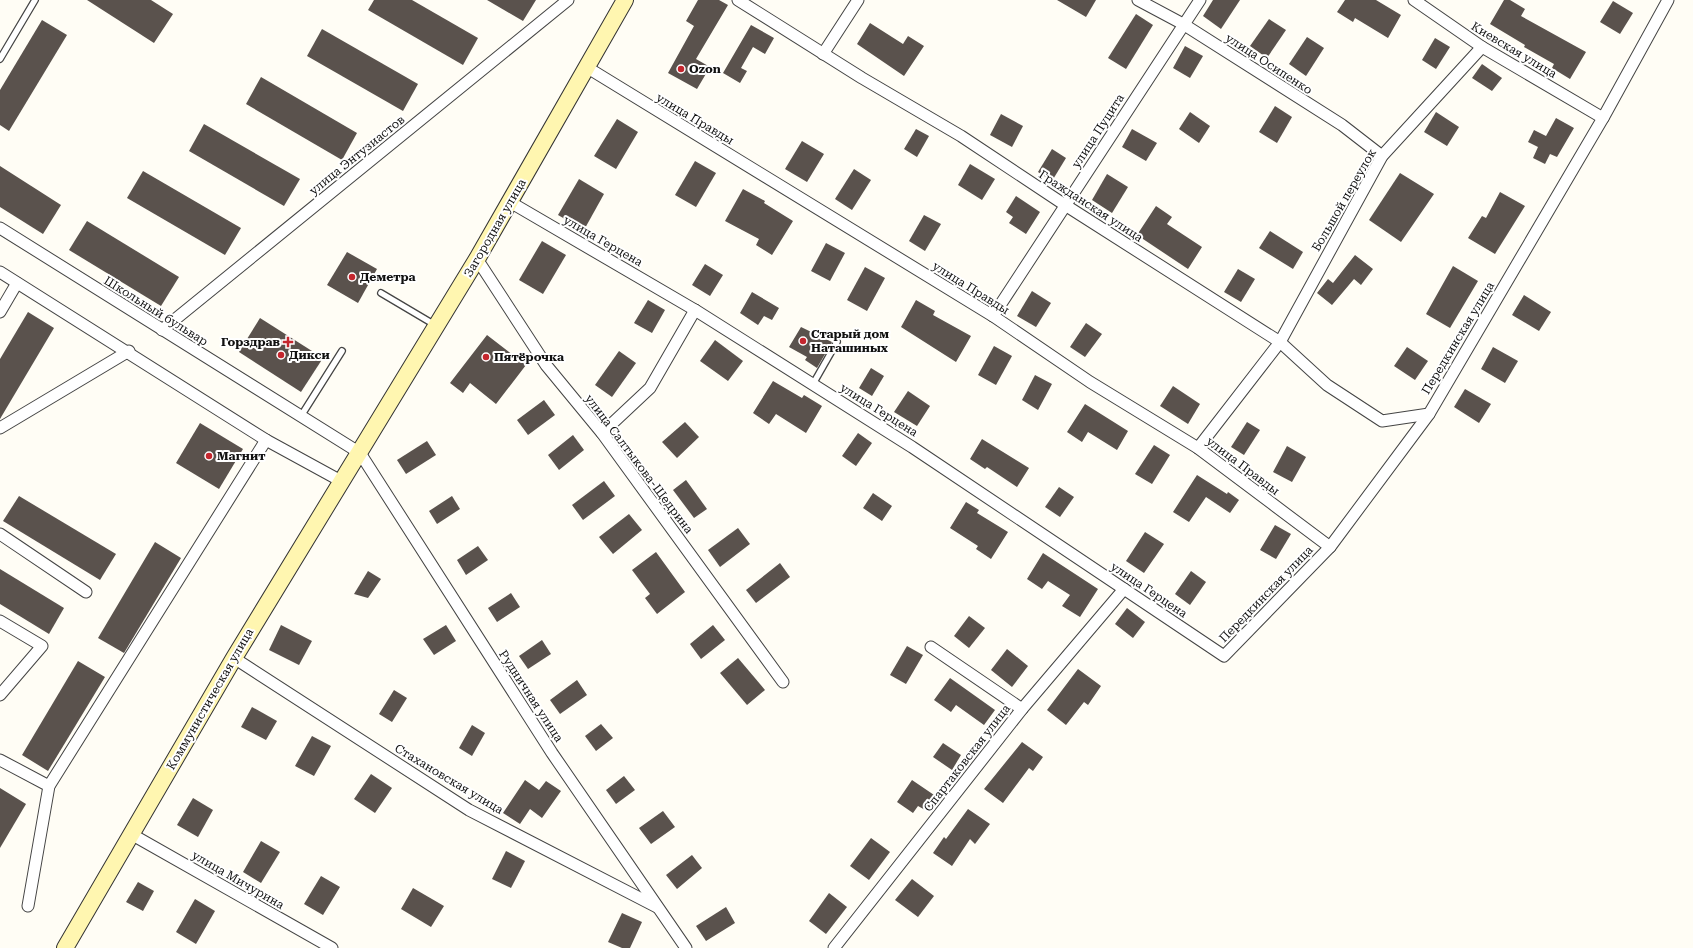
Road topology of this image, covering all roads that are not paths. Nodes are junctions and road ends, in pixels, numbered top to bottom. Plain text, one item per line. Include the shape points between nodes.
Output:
1 (35, 0) edge
2 (568, 0) edge
3 (625, 0) edge
4 (738, 0) edge
5 (858, 0) edge
6 (1138, 0) edge
7 (1200, 0) edge
8 (1414, 0) edge
9 (1668, 0) edge
10 (1183, 24) junction
11 (1482, 47) junction
12 (823, 54) junction
13 (0, 59) edge
14 (588, 68) junction
15 (1603, 118) junction
16 (1382, 156) junction
17 (510, 202) junction
18 (1065, 205) junction
19 (0, 228) edge
20 (477, 259) junction
21 (0, 272) edge
22 (17, 283) junction
23 (381, 293) dead end
24 (695, 310) junction
25 (0, 312) edge
26 (993, 316) junction
27 (437, 326) junction
28 (162, 330) junction
29 (837, 342) dead end
30 (1280, 342) junction
31 (129, 351) junction
32 (342, 351) dead end
33 (813, 384) junction
34 (1429, 414) junction
35 (301, 416) junction
36 (0, 428) edge
37 (602, 433) junction
38 (266, 440) junction
39 (1198, 448) junction
40 (360, 453) junction
41 (340, 481) junction
42 (0, 534) edge
43 (1330, 547) junction
44 (1124, 589) junction
45 (86, 592) dead end
46 (0, 621) edge
47 (931, 647) dead end
48 (1224, 656) joint
49 (234, 658) junction
50 (783, 682) dead end
51 (0, 695) edge
52 (1022, 709) junction
53 (0, 760) edge
54 (50, 786) junction
55 (132, 834) junction
56 (28, 906) dead end
57 (659, 909) junction
58 (65, 948) edge
59 (332, 948) edge
60 (686, 948) edge
61 (834, 948) edge

1 - 13 lane
2 - 28 street, улица Энтузиастов
3 - 14 street, Загородная улица
4 - 12 street, Гражданская улица
5 - 12 street
6 - 10 street, улица Осипенко
7 - 10 street, улица Пуцита
8 - 11 street, Киевская улица
9 - 15 street, Передкинская улица
10 - 16 street, улица Осипенко via 1342,125
10 - 18 street, улица Пуцита
11 - 15 street, Киевская улица
11 - 16 street, Большой переулок
12 - 18 street, Гражданская улица via 961,136
14 - 17 street, Загородная улица
14 - 26 street, улица Правды
15 - 34 street, Передкинская улица
16 - 30 street, Большой переулок
17 - 20 street, Загородная улица
17 - 24 street, улица Герцена
18 - 26 street, улица Пуцита
18 - 30 street, Гражданская улица
19 - 28 street, Школьный бульвар
20 - 27 street, Загородная улица
20 - 37 street, улица Салтыкова-Щедрина via 546,365
21 - 22 street
22 - 25 street
22 - 31 street
23 - 27 lane
24 - 33 street, улица Герцена
24 - 37 street via 650,388
26 - 39 street, улица Правды via 1090,382
27 - 40 street, Загородная улица
28 - 35 street, Школьный бульвар
29 - 33 lane
30 - 34 street, Гражданская улица via 1327,384 1382,420
30 - 39 street, Большой переулок
31 - 36 street
31 - 38 street
32 - 35 lane
33 - 44 street, улица Герцена via 912,446
34 - 43 street, Передкинская улица
35 - 40 street, Школьный бульвар
37 - 50 street, улица Салтыкова-Щедрина
38 - 41 street
38 - 54 street
39 - 43 street, улица Правды
40 - 41 street, Коммунистическая улица
40 - 57 street, Рудничная улица via 552,753
41 - 49 street, Коммунистическая улица
42 - 45 street
43 - 48 street, Передкинская улица
44 - 48 street, улица Герцена
44 - 52 street, Спартаковская улица
46 - 51 street via 42,646
47 - 52 street
49 - 55 street, Коммунистическая улица
49 - 57 street, Стахановская улица via 469,810
52 - 61 street, Спартаковская улица
53 - 54 street
54 - 56 street
55 - 58 street, Коммунистическая улица
55 - 59 street, улица Мичурина
57 - 60 street, Рудничная улица

